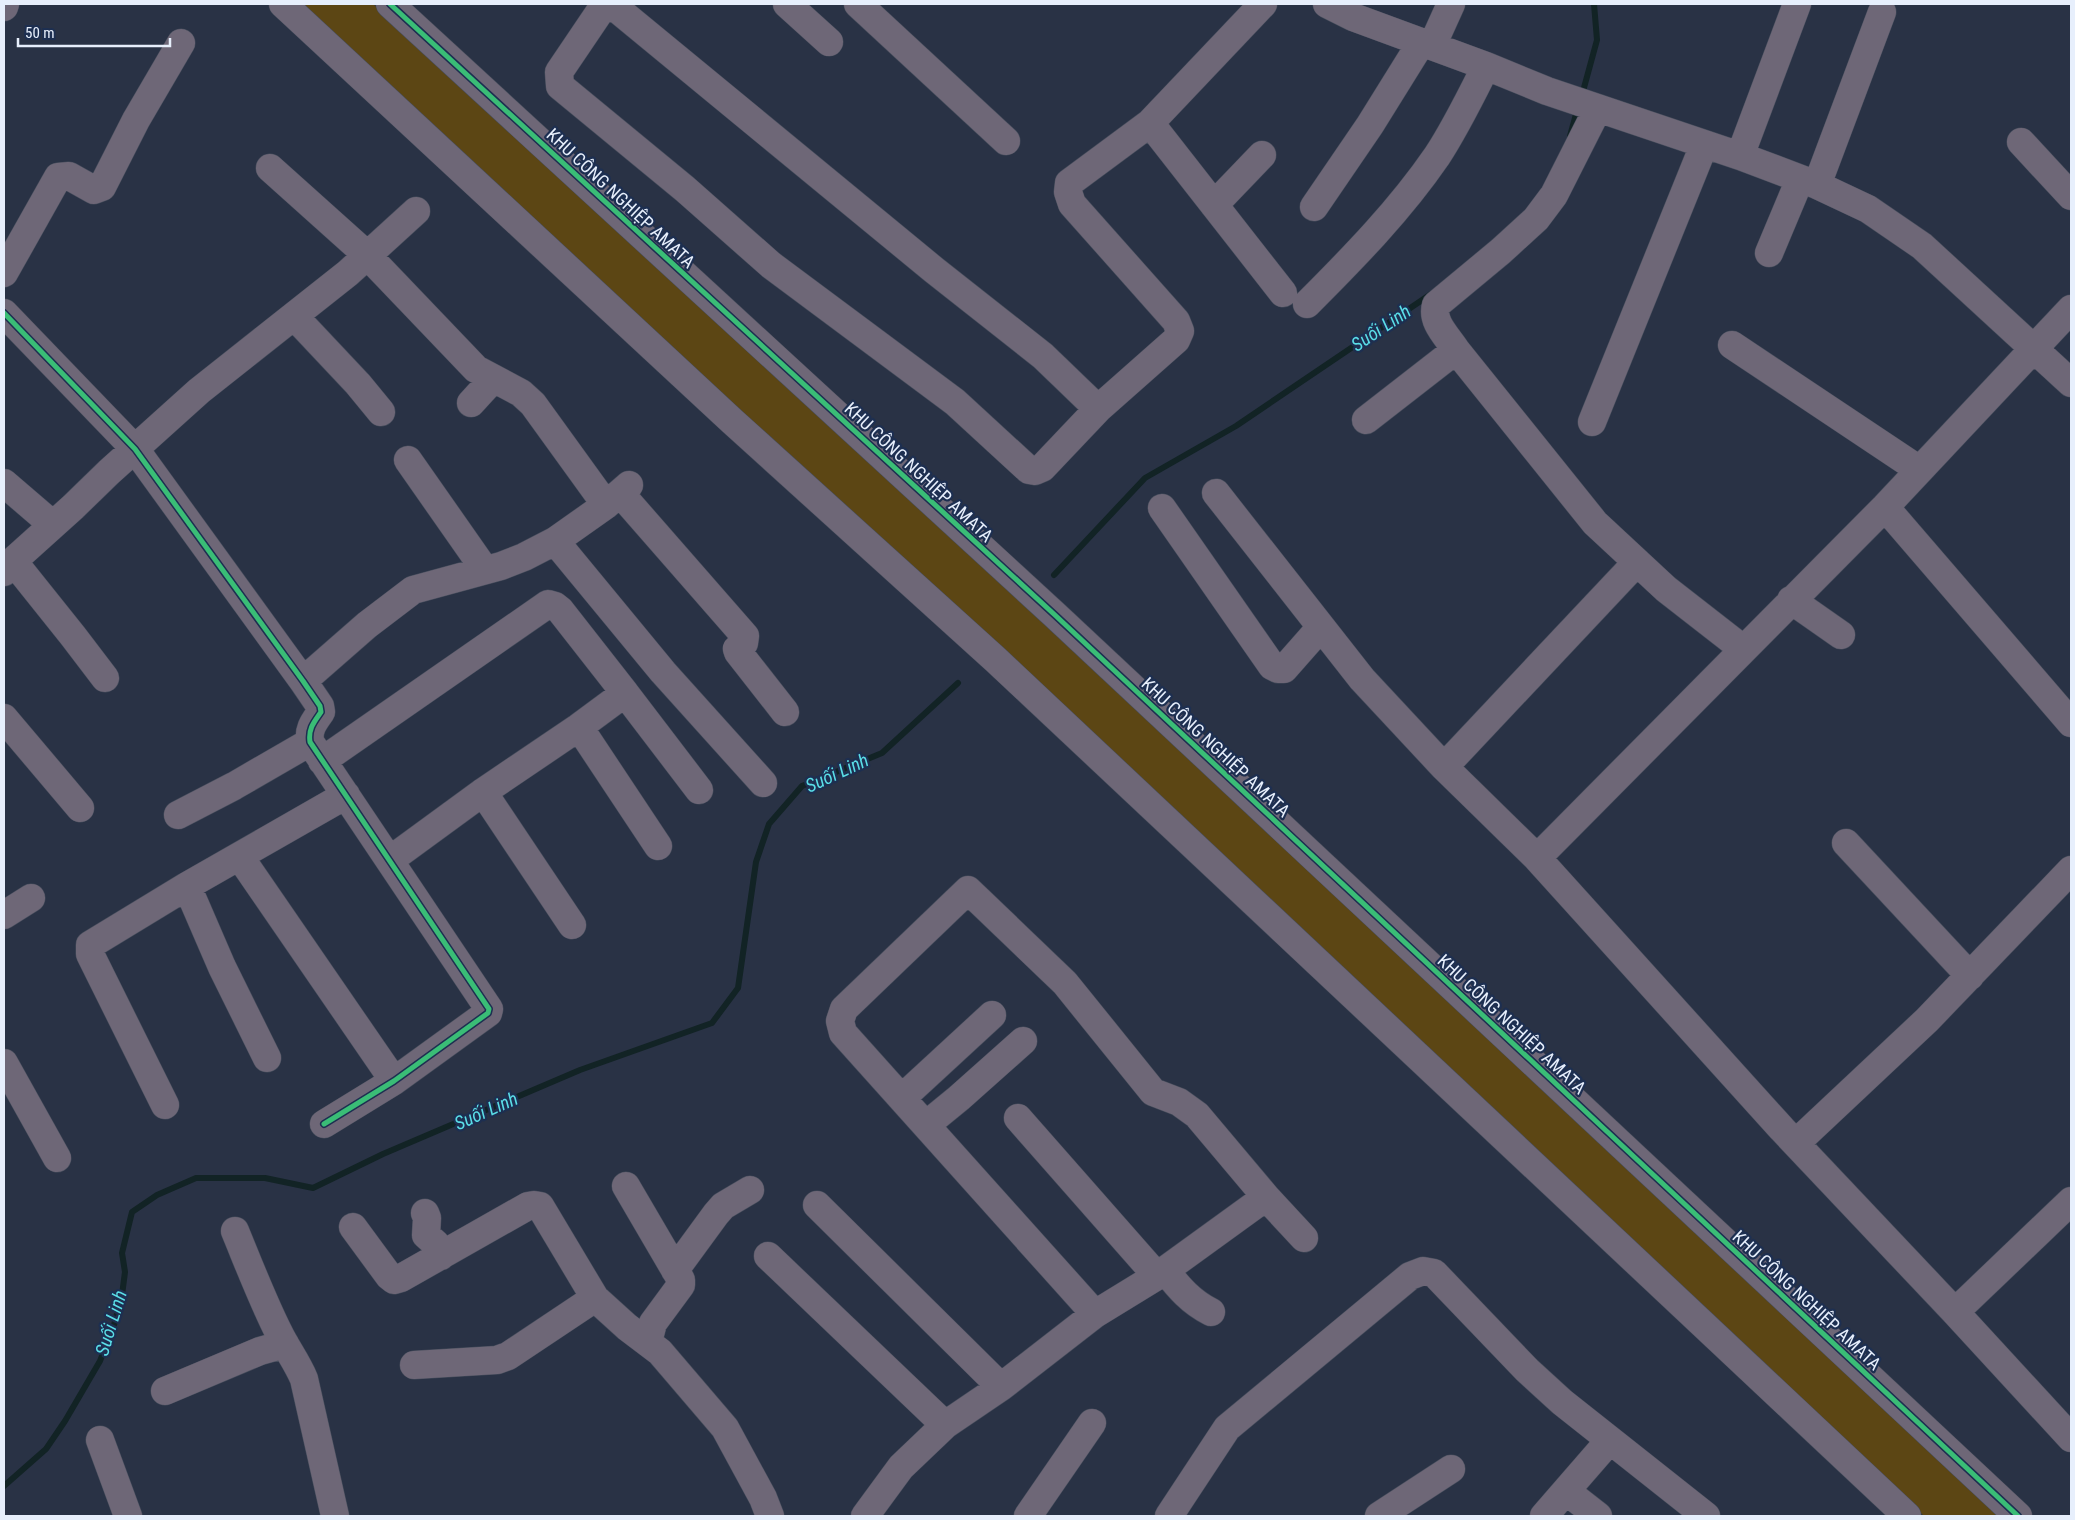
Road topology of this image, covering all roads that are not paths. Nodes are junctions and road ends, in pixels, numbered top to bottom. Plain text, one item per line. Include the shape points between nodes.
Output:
1 (283, 4) edge
2 (390, 4) edge
3 (605, 4) edge
4 (611, 4) edge
5 (787, 4) edge
6 (858, 4) edge
7 (1263, 4) edge
8 (1327, 4) edge
9 (1451, 4) edge
10 (1797, 4) edge
11 (1882, 12) dead end
12 (829, 42) dead end
13 (181, 43) dead end
14 (1427, 44) junction
15 (1486, 66) junction
16 (1598, 108) junction
17 (1150, 123) junction
18 (1006, 141) dead end
19 (2021, 142) dead end
20 (1704, 145) junction
21 (1262, 156) dead end
22 (1740, 156) junction
23 (270, 168) dead end
24 (1809, 182) junction
25 (2071, 196) edge
26 (1214, 205) junction
27 (1314, 207) dead end
28 (416, 211) dead end
29 (1769, 253) dead end
30 (368, 255) junction
31 (4, 273) edge
32 (1283, 293) dead end
33 (1307, 304) dead end
34 (2071, 309) edge
35 (4, 313) edge
36 (290, 319) junction
37 (1732, 345) dead end
38 (2033, 348) junction
39 (1456, 350) junction
40 (321, 365) dead end
41 (493, 379) junction
42 (2071, 384) edge
43 (471, 402) dead end
44 (1098, 409) junction
45 (381, 412) dead end
46 (1366, 420) dead end
47 (1592, 422) dead end
48 (135, 449) junction
49 (408, 460) dead end
50 (1918, 470) junction
51 (4, 482) edge
52 (1216, 493) dead end
53 (619, 494) junction
54 (1885, 507) junction
55 (1162, 508) dead end
56 (53, 525) junction
57 (556, 541) junction
58 (1637, 562) junction
59 (8, 566) edge
60 (485, 570) junction
61 (1791, 600) junction
62 (1321, 627) junction
63 (1842, 634) dead end
64 (1743, 649) junction
65 (105, 678) dead end
66 (303, 681) junction
67 (625, 693) junction
68 (2068, 710) edge
69 (785, 712) dead end
70 (4, 718) edge
71 (579, 727) junction
72 (316, 752) junction
73 (1444, 767) junction
74 (764, 784) dead end
75 (699, 790) dead end
76 (483, 792) junction
77 (346, 795) junction
78 (80, 808) dead end
79 (178, 815) dead end
80 (1846, 843) dead end
81 (658, 846) dead end
82 (240, 857) junction
83 (1537, 858) junction
84 (390, 860) junction
85 (2071, 870) edge
86 (187, 886) junction
87 (31, 898) dead end
88 (4, 915) edge
89 (572, 925) dead end
90 (1970, 976) junction
91 (992, 1015) dead end
92 (1023, 1041) dead end
93 (267, 1058) dead end
94 (4, 1063) edge
95 (394, 1081) junction
96 (902, 1098) junction
97 (166, 1105) dead end
98 (1018, 1118) dead end
99 (324, 1124) dead end
100 (926, 1125) junction
101 (1796, 1143) junction
102 (57, 1158) dead end
103 (626, 1186) dead end
104 (750, 1190) dead end
105 (1266, 1197) junction
106 (2071, 1203) edge
107 (817, 1205) dead end
108 (425, 1213) dead end
109 (354, 1227) dead end
110 (235, 1231) dead end
111 (1304, 1238) dead end
112 (440, 1256) junction
113 (768, 1256) dead end
114 (675, 1270) junction
115 (1161, 1273) junction
116 (595, 1298) junction
117 (1211, 1312) dead end
118 (1955, 1312) junction
119 (1095, 1314) junction
120 (648, 1342) junction
121 (285, 1344) junction
122 (414, 1365) dead end
123 (1001, 1387) junction
124 (165, 1391) dead end
125 (1092, 1423) dead end
126 (946, 1425) junction
127 (2071, 1438) edge
128 (100, 1440) dead end
129 (1610, 1440) junction
130 (1451, 1469) dead end
131 (1566, 1491) junction
132 (128, 1516) edge
133 (335, 1516) edge
134 (770, 1516) edge
135 (865, 1516) edge
136 (1028, 1516) edge
137 (1170, 1516) edge
138 (1379, 1516) edge
139 (1544, 1516) edge
140 (1598, 1516) edge
141 (1706, 1516) edge
142 (1907, 1516) edge
143 (2018, 1516) edge

1 - 142 street via 732,421 1017,680
2 - 143 street, KHU CÔNG NGHIỆP AMATA via 1056,616
3 - 44 street via 559,72 560,86 771,265 956,402 1029,470 1035,472 1042,468
4 - 44 street via 1043,356
5 - 12 street
6 - 18 street
7 - 17 street
8 - 14 street
9 - 14 street
10 - 22 street
11 - 24 street
13 - 31 street via 102,187 94,190 69,176 58,177
14 - 15 street
14 - 27 street
15 - 16 street
15 - 33 street via 1464,110 1417,184
16 - 20 street
16 - 39 street via 1554,195 1536,219 1436,305 1435,320
17 - 26 street
17 - 44 street via 1069,183 1072,204 1176,321 1180,331 1176,340
19 - 25 street
20 - 22 street
20 - 47 street
21 - 26 street
22 - 24 street
23 - 30 street
24 - 29 street
24 - 38 street via 1868,209 1922,246
26 - 32 street
28 - 30 street
30 - 36 street
30 - 41 street via 476,369
34 - 38 street
35 - 48 street
36 - 40 street
36 - 45 street via 358,384
36 - 48 street via 199,391
37 - 50 street
38 - 42 street
38 - 50 street
39 - 46 street
39 - 58 street via 1595,523
41 - 43 street
41 - 53 street via 533,404
48 - 56 street
48 - 66 street
49 - 60 street
50 - 54 street
51 - 56 street
52 - 62 street
53 - 57 street
53 - 69 street via 745,636 744,643 736,649
54 - 61 street
54 - 68 street
55 - 62 street via 1272,666 1284,669
56 - 59 street
57 - 60 street via 524,557
57 - 74 street via 664,672
58 - 64 street
58 - 73 street
59 - 65 street via 74,636
60 - 66 street via 413,590
61 - 63 street
61 - 64 street
62 - 73 street via 1362,679
64 - 83 street
66 - 72 street via 320,706 321,712 308,734
67 - 71 street
67 - 72 street via 560,610 548,604
67 - 75 street
70 - 78 street
71 - 76 street
71 - 81 street
72 - 77 street
72 - 79 street via 234,786
73 - 83 street
76 - 84 street
76 - 89 street
77 - 82 street
77 - 84 street
80 - 90 street
82 - 86 street
82 - 95 street
83 - 101 street
84 - 95 street via 489,1009 488,1013
85 - 90 street
86 - 93 street
86 - 97 street via 100,938 89,949
87 - 88 street
90 - 101 street
91 - 96 street
92 - 100 street
94 - 102 street
95 - 99 street
96 - 100 street
96 - 105 street via 843,1033 840,1021 844,1009 968,890 1065,984 1153,1092 1184,1105 1197,1115
98 - 115 street
100 - 119 street
101 - 118 street
103 - 114 street
104 - 114 street via 723,1206
105 - 111 street
105 - 115 street
106 - 118 street
107 - 123 street
108 - 112 street via 426,1235 436,1244
109 - 112 street via 394,1280
110 - 121 street
112 - 116 street via 528,1206 540,1206
113 - 126 street
114 - 120 street via 681,1285 653,1323
115 - 117 street via 1199,1306
115 - 119 street
116 - 120 street
116 - 122 street via 508,1356 497,1360
118 - 127 street
119 - 123 street
120 - 134 street via 725,1428
121 - 124 street via 260,1351
121 - 133 street via 297,1361 308,1390
123 - 126 street
125 - 136 street
126 - 135 street via 901,1467
128 - 132 street
129 - 131 street
129 - 137 street via 1527,1370 1434,1273 1422,1271 1410,1276 1226,1428
129 - 141 street
130 - 138 street
131 - 139 street
131 - 140 street

